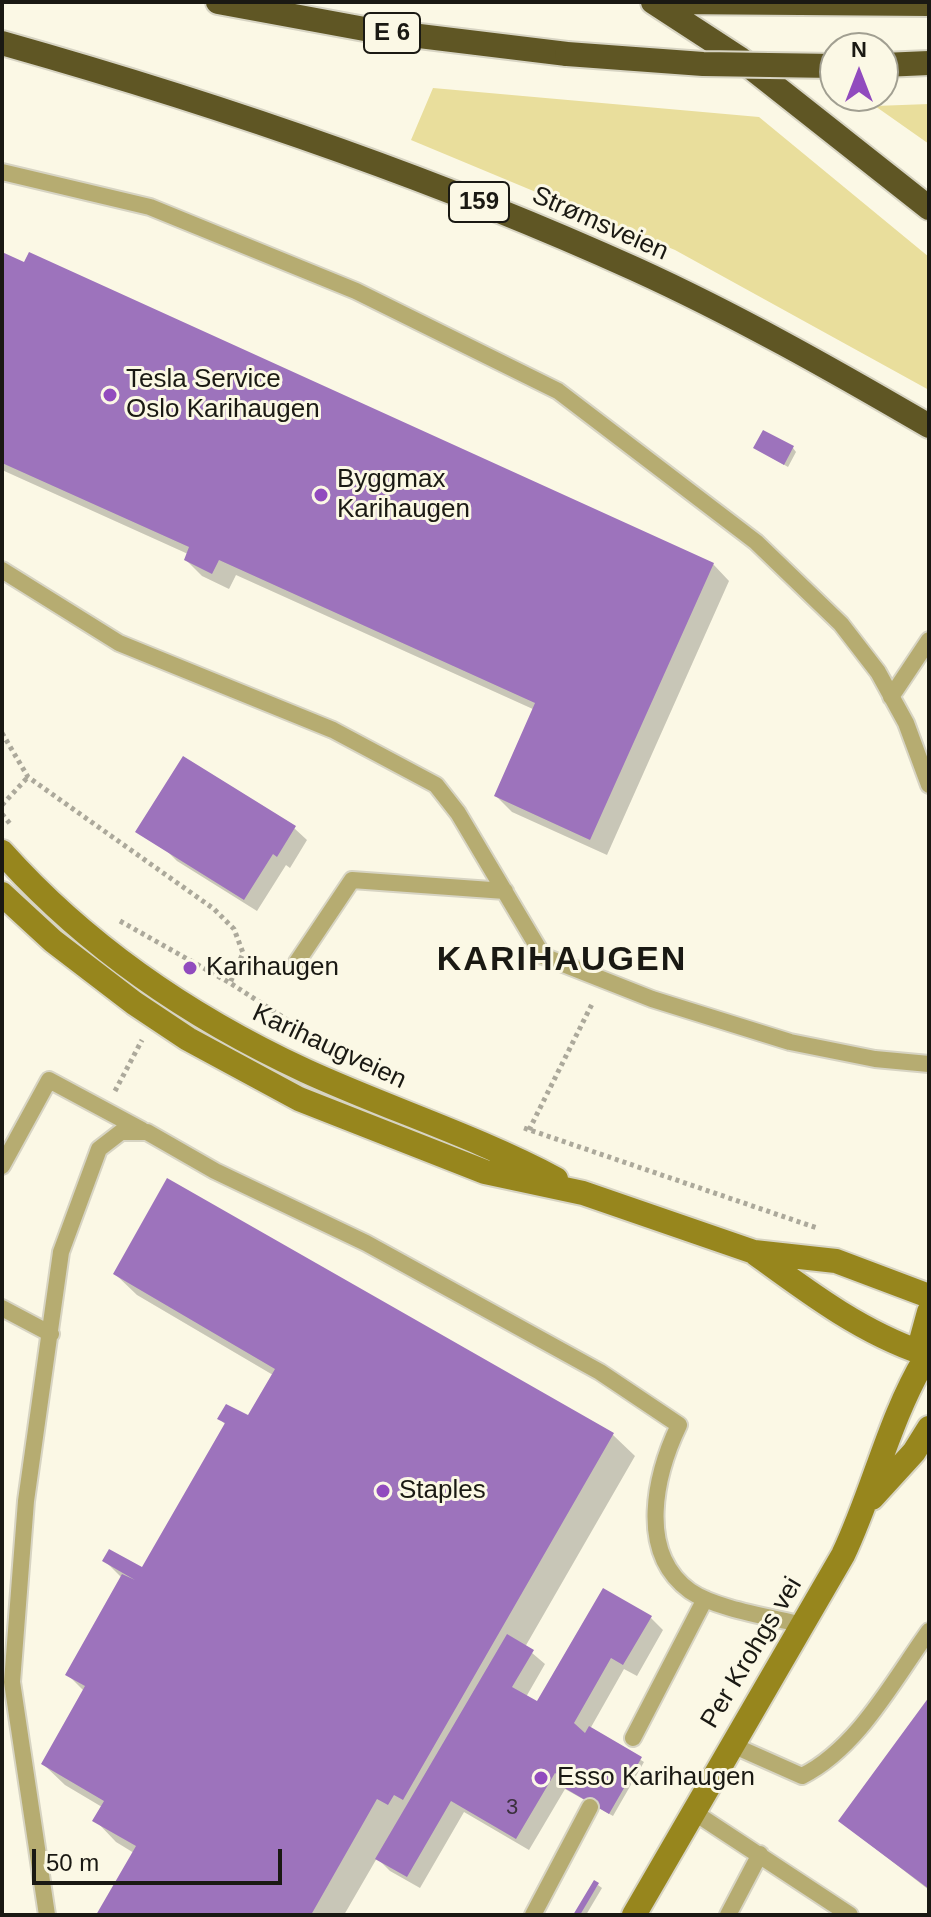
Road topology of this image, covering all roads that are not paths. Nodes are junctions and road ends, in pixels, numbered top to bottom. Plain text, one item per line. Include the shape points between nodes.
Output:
1 (218, 2) edge
2 (653, 2) edge
3 (672, 2) edge
4 (929, 4) edge
5 (2, 43) edge
6 (920, 64) edge
7 (899, 65) edge
8 (819, 66) edge
9 (2, 172) edge
10 (929, 208) edge
11 (929, 426) edge
12 (2, 570) edge
13 (929, 640) edge
14 (891, 697) junction
15 (929, 785) edge
16 (2, 852) edge
17 (505, 891) junction
18 (2, 894) edge
19 (297, 962) dead end
20 (929, 1064) edge
21 (147, 1132) junction
22 (2, 1166) edge
23 (583, 1193) junction
24 (754, 1252) junction
25 (929, 1296) edge
26 (2, 1308) edge
27 (929, 1312) edge
28 (51, 1334) junction
29 (926, 1359) edge
30 (929, 1428) edge
31 (868, 1503) junction
32 (705, 1599) junction
33 (803, 1625) junction
34 (929, 1631) edge
35 (633, 1738) dead end
36 (730, 1744) junction
37 (590, 1807) dead end
38 (692, 1811) junction
39 (760, 1854) junction
40 (47, 1915) edge
41 (533, 1915) edge
42 (634, 1915) edge
43 (728, 1915) edge
44 (850, 1915) edge

1 - 8 highway, E 6, bridge via 370,30 567,54
2 - 10 highway via 739,58
3 - 4 highway
5 - 11 highway, Strømsveien / 159 via 236,114 485,204 758,329
6 - 7 highway
9 - 14 lane via 150,207 356,291 558,391 756,542 841,624
12 - 17 lane via 119,643 333,730 436,785
13 - 14 lane
14 - 15 lane
16 - 23 main road, Karihaugveien via 104,949 210,1021 306,1071 493,1146
17 - 19 lane via 352,880
17 - 20 lane via 543,956 790,1042
18 - 23 main road, Karihaugveien via 134,1003 299,1099 485,1172
21 - 22 lane via 49,1080
21 - 28 lane via 121,1132 99,1149 61,1252
21 - 32 lane via 503,1318 600,1372 679,1425 663,1459 654,1510 659,1544 688,1590
23 - 24 main road, Karihaugveien
24 - 25 main road, Karihaugveien via 836,1261
24 - 29 main road, Karihaugveien via 882,1339
26 - 28 lane
27 - 29 main road via 921,1330
28 - 40 lane via 26,1501 12,1682
29 - 31 main road, Per Krohgs vei via 906,1391
30 - 31 main road, Per Krohgs vei
31 - 33 main road, Per Krohgs vei
32 - 33 lane
32 - 35 lane
33 - 36 main road, Per Krohgs vei
34 - 36 lane via 857,1731 823,1765 802,1776
36 - 38 main road, Per Krohgs vei
37 - 41 lane
38 - 39 lane
38 - 42 main road, Per Krohgs vei
39 - 43 lane
39 - 44 lane

